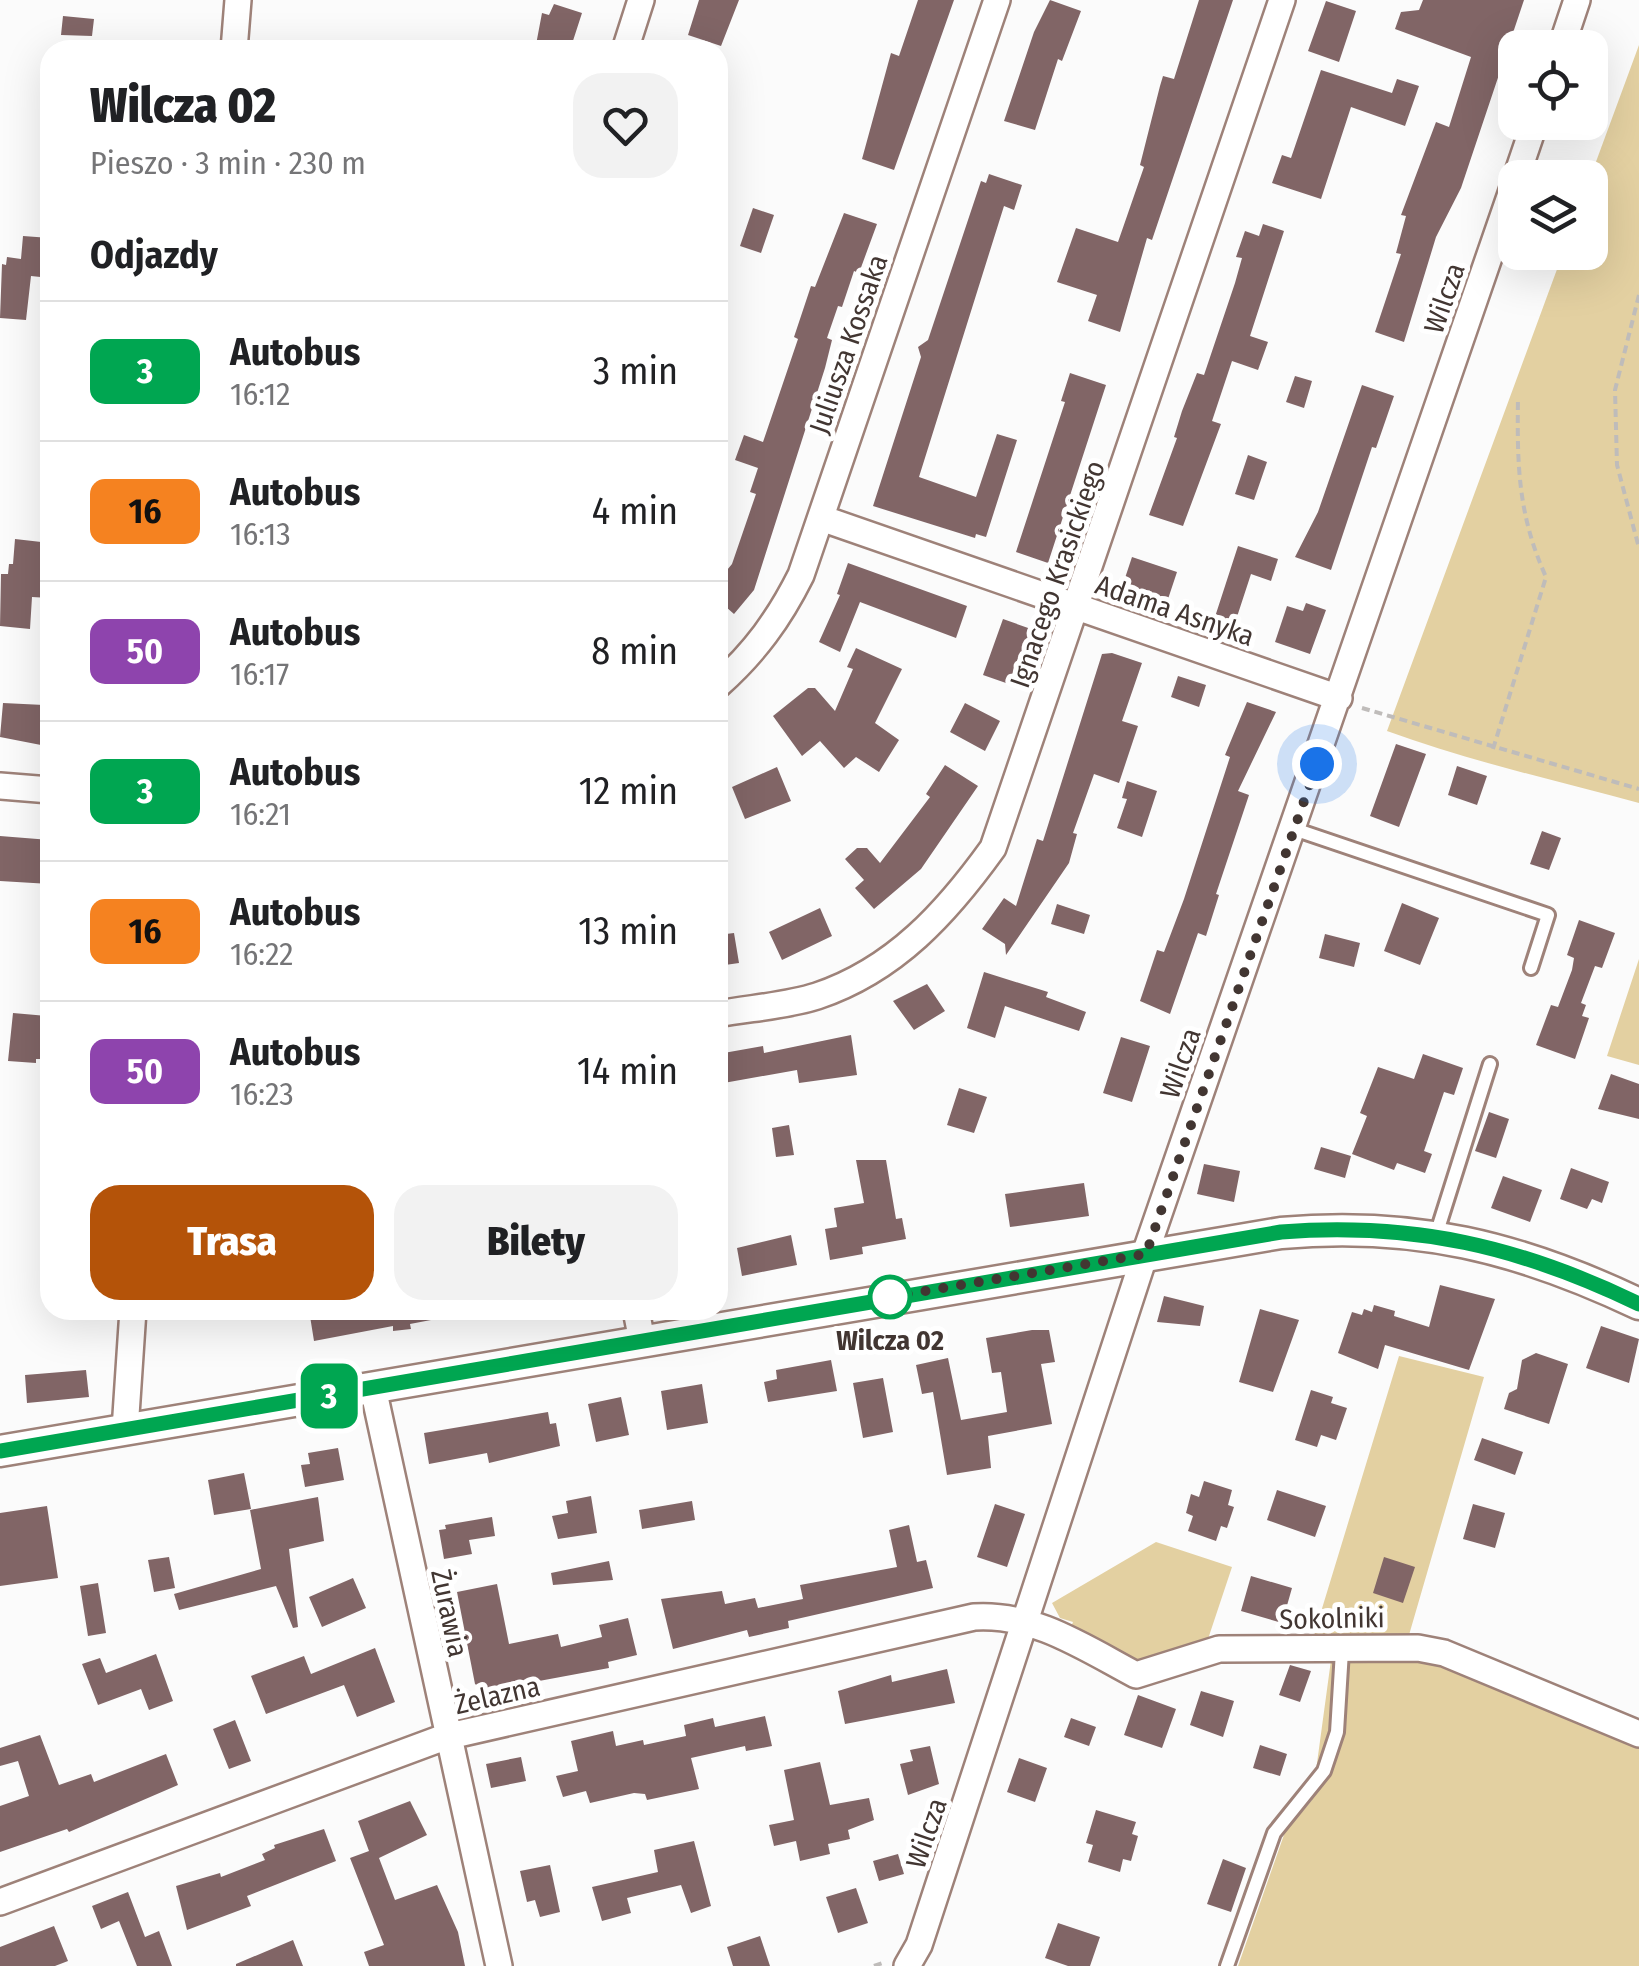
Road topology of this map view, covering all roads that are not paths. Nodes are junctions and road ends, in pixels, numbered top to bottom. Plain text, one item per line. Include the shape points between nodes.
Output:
1 (238, 0) edge
2 (642, 0) edge
3 (996, 0) edge
4 (1282, 0) edge
5 (1577, 0) edge
6 (1567, 30) edge
7 (235, 40) edge
8 (628, 40) edge
9 (1498, 233) edge
10 (820, 518) junction
11 (1078, 608) junction
12 (728, 675) edge
13 (1339, 698) junction
14 (0, 786) edge
15 (40, 789) edge
16 (1294, 829) junction
17 (1531, 968) dead end
18 (728, 1012) edge
19 (1490, 1064) dead end
20 (1436, 1235) junction
21 (1146, 1254) junction
22 (1639, 1304) edge
23 (131, 1320) edge
24 (638, 1320) edge
25 (642, 1341) junction
26 (373, 1388) junction
27 (125, 1430) junction
28 (0, 1451) edge
29 (1026, 1622) junction
30 (1342, 1651) junction
31 (1639, 1734) edge
32 (445, 1737) junction
33 (0, 1902) edge
34 (499, 1966) edge
35 (907, 1966) edge
36 (1228, 1966) edge

1 - 7 street
2 - 8 street
3 - 10 street, Juliusza Kossaka
4 - 11 street, Ignacego Krasickiego
5 - 6 street
9 - 13 street, Wilcza
10 - 11 street, Adama Asnyka
10 - 12 street, Juliusza Kossaka via 782,614
11 - 13 street, Adama Asnyka
11 - 18 street, Ignacego Krasickiego via 993,848 934,925 864,976 815,997
13 - 16 street, Wilcza
14 - 15 street
16 - 17 lane via 1548,915
16 - 21 street, Wilcza
19 - 20 lane
20 - 21 street via 1309,1230
20 - 22 street via 1521,1254
21 - 25 street
21 - 29 street, Wilcza
23 - 27 street
24 - 25 street
25 - 26 street
26 - 27 street
26 - 32 street, Żurawia
27 - 28 street
29 - 30 street, Sokolniki via 1136,1675 1219,1649
29 - 32 street, Żelazna via 974,1617
29 - 35 street, Wilcza
30 - 31 street, Sokolniki via 1410,1646 1444,1653
30 - 36 lane via 1338,1732 1324,1771 1274,1833
32 - 33 street, Żelazna
32 - 34 street, Żurawia

